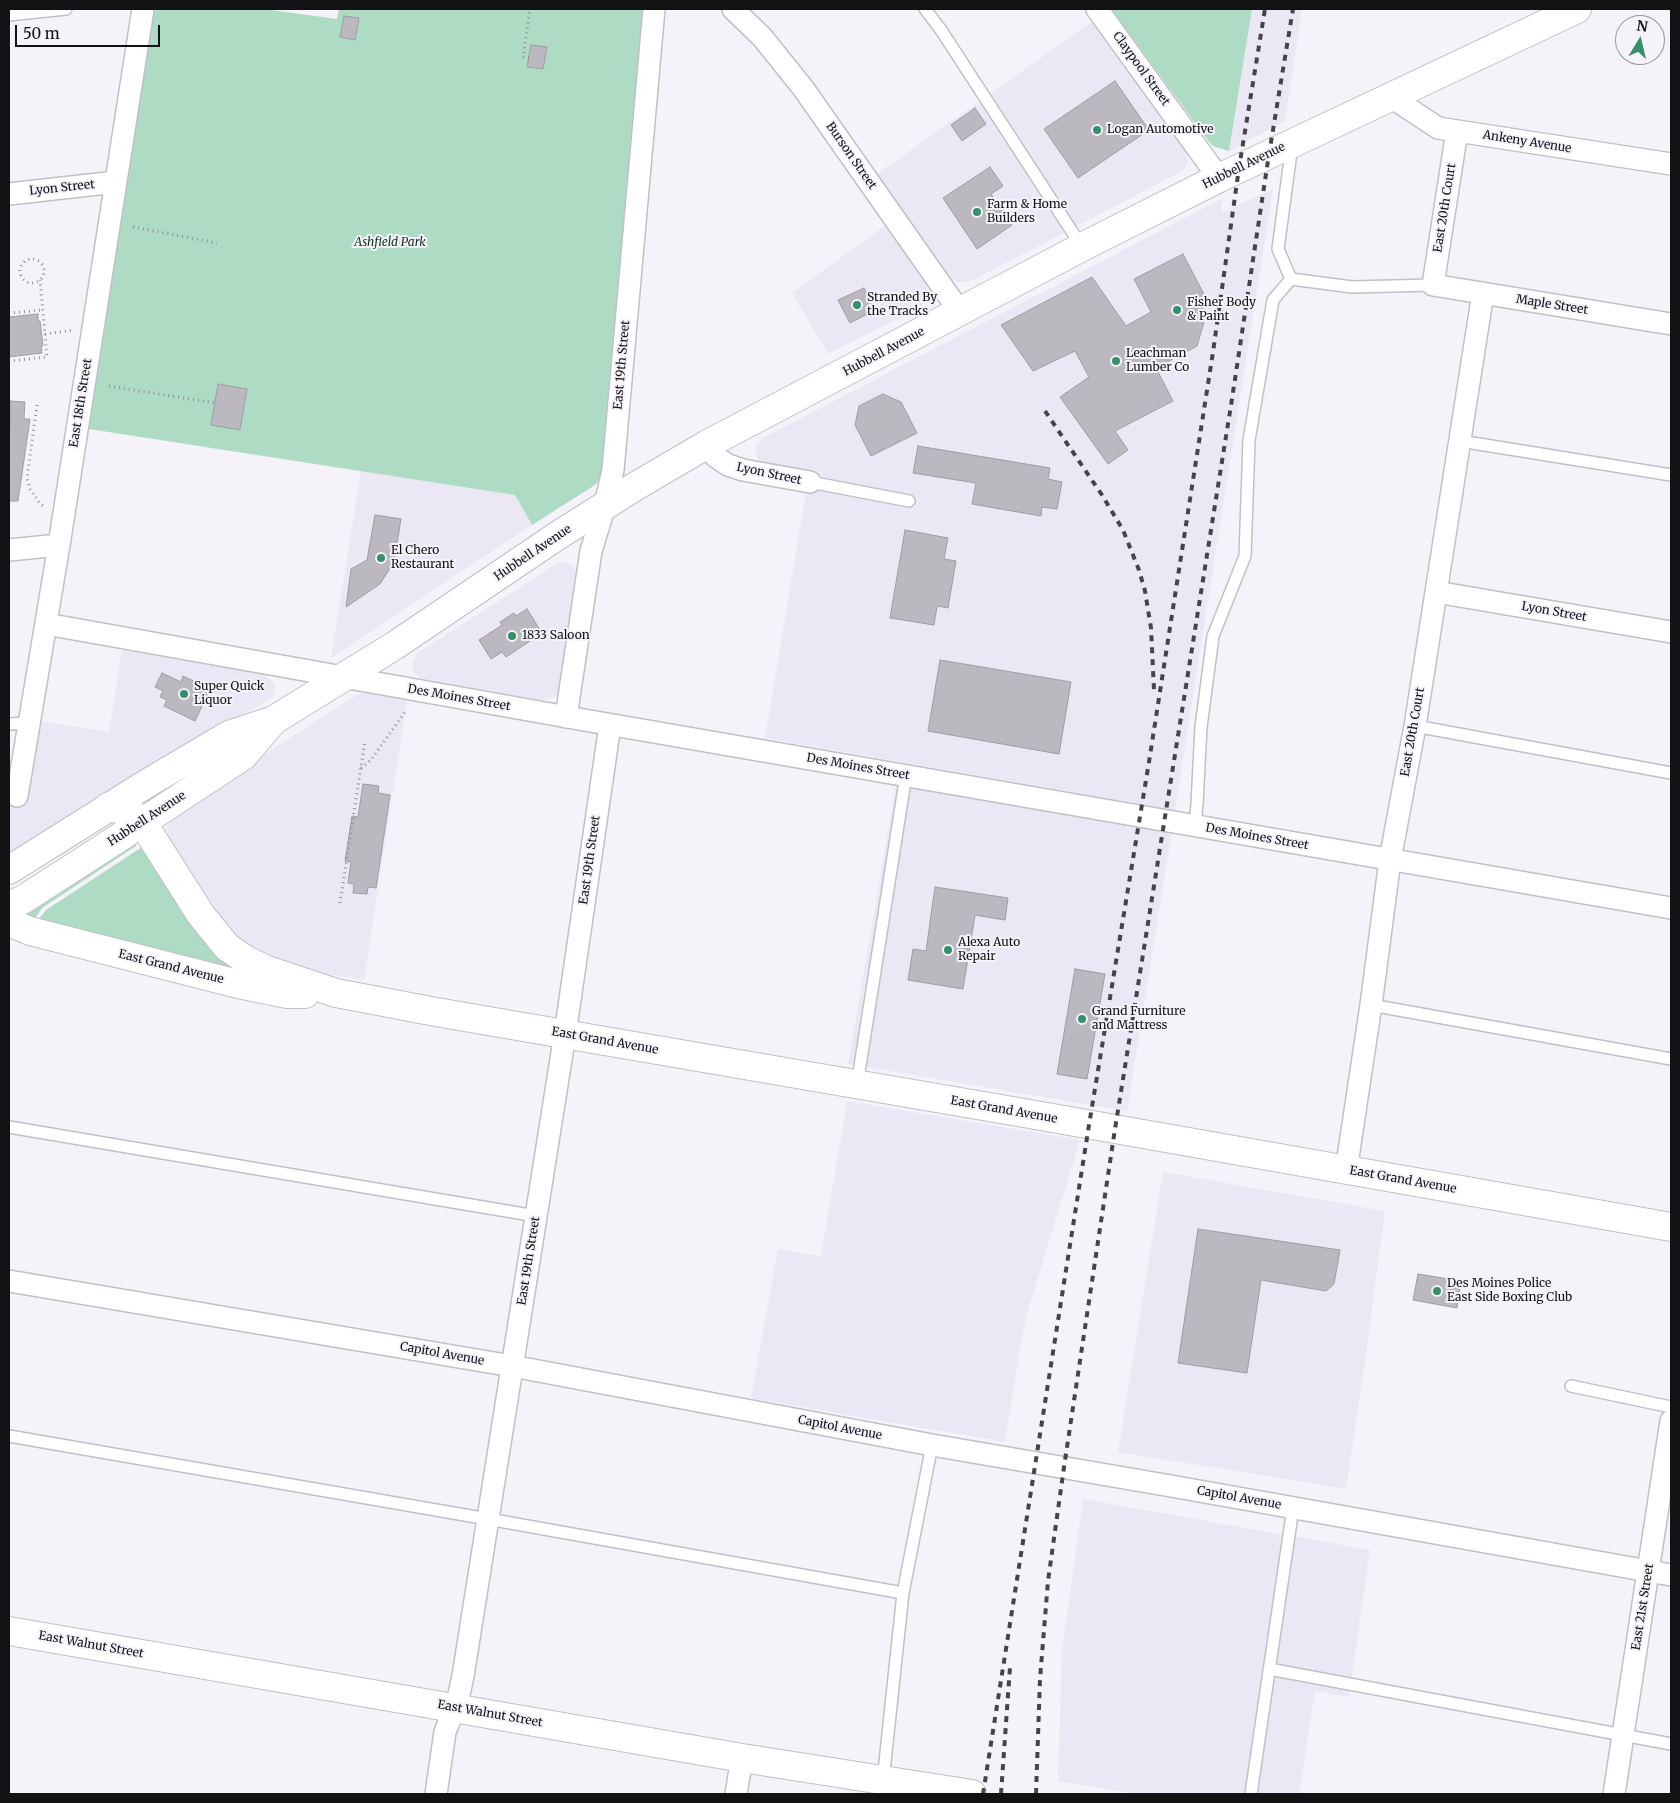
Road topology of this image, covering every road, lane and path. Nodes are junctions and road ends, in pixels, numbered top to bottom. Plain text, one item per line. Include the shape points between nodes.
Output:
1 (66, 9) edge
2 (143, 9) edge
3 (530, 9) edge
4 (654, 9) edge
5 (733, 9) edge
6 (925, 9) edge
7 (1097, 9) edge
8 (1577, 9) edge
9 (9, 15) edge
10 (529, 58) dead end
11 (1391, 97) junction
12 (1457, 131) junction
13 (1292, 143) junction
14 (1671, 164) edge
15 (1218, 178) junction
16 (116, 182) junction
17 (9, 194) edge
18 (133, 227) dead end
19 (217, 243) dead end
20 (1082, 247) junction
21 (1291, 279) junction
22 (40, 280) junction
23 (1433, 285) junction
24 (1483, 293) junction
25 (43, 310) junction
26 (960, 312) junction
27 (9, 314) edge
28 (1671, 324) edge
29 (67, 331) dead end
30 (45, 334) junction
31 (9, 361) edge
32 (109, 386) dead end
33 (215, 403) dead end
34 (37, 405) dead end
35 (1460, 441) junction
36 (706, 445) junction
37 (1671, 475) edge
38 (810, 482) joint
39 (909, 501) dead end
40 (605, 505) junction
41 (49, 513) dead end
42 (59, 545) junction
43 (9, 550) edge
44 (1436, 592) junction
45 (46, 624) junction
46 (1671, 632) edge
47 (342, 678) junction
48 (405, 712) dead end
49 (566, 717) junction
50 (274, 720) junction
51 (19, 723) edge
52 (610, 724) junction
53 (1415, 726) junction
54 (365, 741) dead end
55 (361, 768) junction
56 (1671, 773) edge
57 (906, 775) junction
58 (17, 796) dead end
59 (108, 808) junction
60 (142, 822) junction
61 (1194, 826) junction
62 (1390, 860) junction
63 (9, 870) edge
64 (340, 903) dead end
65 (9, 906) edge
66 (1671, 908) edge
67 (9, 922) edge
68 (336, 993) junction
69 (1371, 1006) junction
70 (565, 1034) junction
71 (1671, 1058) edge
72 (857, 1085) junction
73 (9, 1127) edge
74 (1346, 1170) junction
75 (536, 1216) junction
76 (1671, 1227) edge
77 (9, 1281) edge
78 (512, 1366) junction
79 (1570, 1386) dead end
80 (1671, 1407) edge
81 (1671, 1420) edge
82 (9, 1436) edge
83 (932, 1445) junction
84 (1293, 1508) junction
85 (488, 1519) junction
86 (1648, 1571) junction
87 (1671, 1575) edge
88 (903, 1593) junction
89 (9, 1631) edge
90 (1269, 1669) junction
91 (455, 1708) junction
92 (1624, 1735) junction
93 (1671, 1744) edge
94 (742, 1758) junction
95 (883, 1781) junction
96 (436, 1794) edge
97 (736, 1794) edge
98 (972, 1794) edge
99 (1251, 1794) edge
100 (1614, 1794) edge

1 - 9 lane
2 - 16 street, East 18th Street
3 - 10 path via 523,57
4 - 40 street, East 19th Street via 613,470
5 - 26 street, Burson Street via 762,37 803,88
6 - 20 lane
7 - 15 street, Claypool Street
8 - 11 street, Hubbell Avenue
11 - 12 street, Ankeny Avenue via 1438,128
11 - 13 street, Hubbell Avenue
12 - 14 street, Ankeny Avenue
12 - 23 street, East 20th Court
13 - 15 street, Hubbell Avenue
13 - 21 lane via 1278,249
15 - 20 street, Hubbell Avenue
16 - 17 street, Lyon Street
16 - 42 street, East 18th Street
18 - 19 path
20 - 26 street, Hubbell Avenue
21 - 23 lane via 1352,287
21 - 61 lane via 1273,300 1251,431 1245,556 1213,636 1201,727
22 - 22 path via 44,273 43,265 32,258 25,261 20,272 22,279 33,283
22 - 25 path
23 - 24 street, Maple Street
24 - 28 street, Maple Street
24 - 35 street, East 20th Court
25 - 27 path
25 - 30 path
26 - 36 street, Hubbell Avenue
29 - 30 path
30 - 31 path via 47,357
32 - 33 path
34 - 41 path via 27,478 30,488
35 - 37 lane
35 - 44 street, East 20th Court
36 - 38 street, Lyon Street via 728,465
36 - 40 street, Hubbell Avenue
38 - 39 lane
40 - 47 street, Hubbell Avenue
40 - 49 street, East 19th Street via 591,550
42 - 43 street
42 - 45 street, East 18th Street
44 - 46 street, Lyon Street
44 - 53 street, East 20th Court
45 - 47 street, Des Moines Street
45 - 51 street, East 18th Street
47 - 49 street, Des Moines Street
47 - 50 street, Hubbell Avenue
48 - 55 path via 371,760
49 - 52 street, Des Moines Street
50 - 59 street, Hubbell Avenue via 229,735
50 - 60 street, Hubbell Avenue via 243,756
51 - 58 street, East 18th Street
52 - 57 street, Des Moines Street
52 - 70 street, East 19th Street
53 - 56 lane
53 - 62 street, East 20th Court
54 - 55 path
55 - 64 path
57 - 61 street, Des Moines Street
57 - 72 lane
59 - 60 street, East Grand Avenue via 123,810
59 - 63 street, Hubbell Avenue
60 - 65 street, Hubbell Avenue
60 - 68 street, East Grand Avenue via 201,916 227,947 267,970
61 - 62 street, Des Moines Street
62 - 66 street, Des Moines Street
62 - 69 street, East 20th Court
67 - 68 street, East Grand Avenue via 30,931 266,990 287,994
68 - 70 street, East Grand Avenue
69 - 71 lane
69 - 74 street, East 20th Court
70 - 72 street, East Grand Avenue
70 - 75 street, East 19th Street
72 - 74 street, East Grand Avenue
73 - 75 lane
74 - 76 street, East Grand Avenue
75 - 78 street, East 19th Street
77 - 78 street, Capitol Avenue
78 - 83 street, Capitol Avenue
78 - 85 street, East 19th Street
79 - 80 lane
81 - 86 street, East 21st Street
82 - 85 lane
83 - 84 street, Capitol Avenue
83 - 88 lane
84 - 86 street, Capitol Avenue
84 - 90 lane
85 - 88 lane
85 - 91 street, East 19th Street
86 - 87 street, Capitol Avenue
86 - 92 street, East 21st Street
88 - 95 lane
89 - 91 street, East Walnut Street
90 - 92 lane
90 - 99 lane
91 - 94 street, East Walnut Street
91 - 96 street, East 19th Street via 445,1732
92 - 93 lane
92 - 100 street, East 21st Street
94 - 95 street, East Walnut Street
94 - 97 street
95 - 98 street, East Walnut Street

